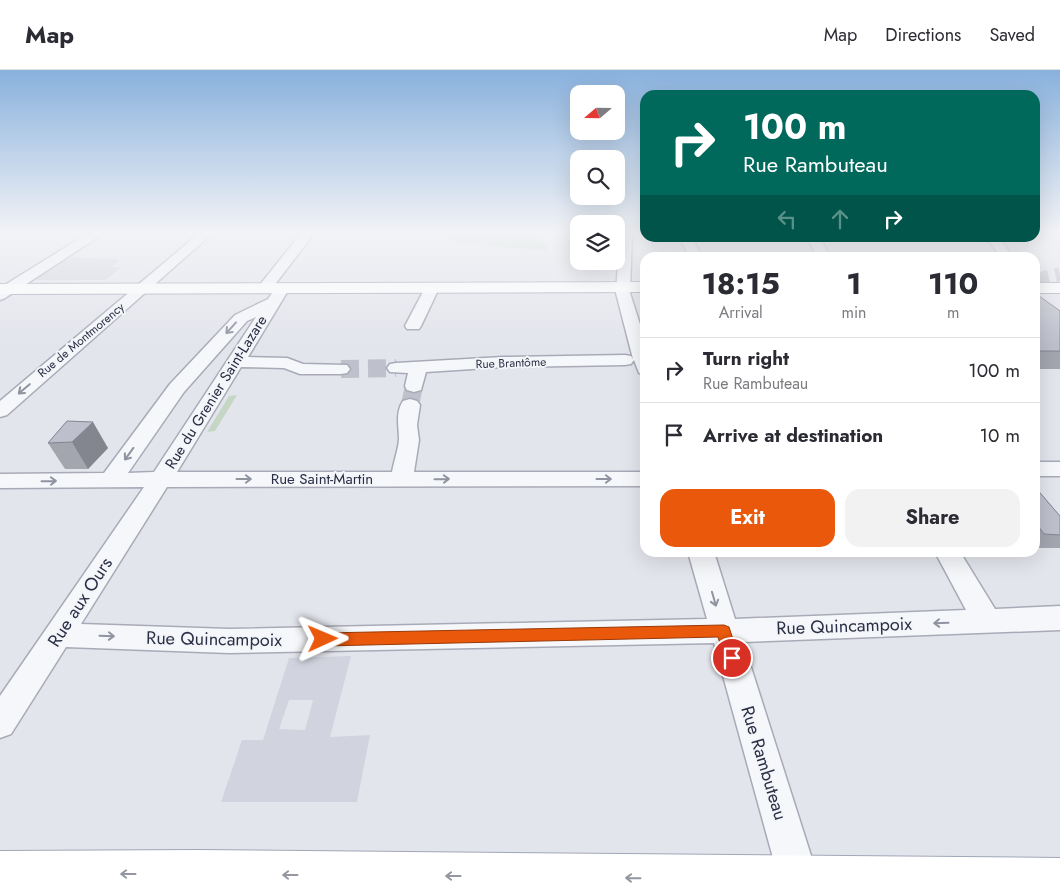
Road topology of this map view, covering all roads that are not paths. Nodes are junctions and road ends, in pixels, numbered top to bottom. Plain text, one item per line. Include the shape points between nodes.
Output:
1 (39, 269) edge
2 (164, 269) edge
3 (287, 269) edge
4 (625, 269) edge
5 (624, 287) junction
6 (640, 287) edge
7 (432, 288) junction
8 (1060, 288) edge
9 (141, 289) junction
10 (3, 291) edge
11 (272, 294) junction
12 (1040, 296) edge
13 (413, 326) dead end
14 (234, 362) junction
15 (639, 362) edge
16 (418, 367) junction
17 (396, 368) tunnel mouth
18 (328, 369) tunnel mouth
19 (0, 411) edge
20 (1040, 469) edge
21 (1060, 469) edge
22 (402, 479) junction
23 (640, 479) edge
24 (110, 480) junction
25 (160, 480) junction
26 (0, 481) edge
27 (702, 557) edge
28 (950, 557) edge
29 (1060, 618) edge
30 (987, 621) junction
31 (724, 631) junction
32 (58, 635) junction
33 (0, 723) edge
34 (0, 875) edge
35 (197, 881) edge
36 (502, 882) edge
37 (1060, 882) edge
38 (799, 884) edge

1 - 10 street
2 - 9 street, Rue de Montmorency
3 - 11 street
4 - 5 street
5 - 6 main road
5 - 7 main road
5 - 15 street
7 - 11 main road
7 - 13 street
8 - 12 main road
9 - 10 main road
9 - 11 main road
9 -> 19 street, Rue de Montmorency
11 - 14 street, Rue du Grenier Saint-Lazare
11 -> 24 street, Rue du Grenier Saint-Lazare via 241,318 183,381
14 - 18 street via 287,363 300,370
14 - 25 street, Rue du Grenier Saint-Lazare
15 - 16 street, Rue Brantôme via 503,362
16 - 17 street, Rue Brantôme
16 - 22 street via 407,425 409,440
20 - 21 street
22 -> 23 street, Rue Saint-Martin
25 -> 22 street, Rue Saint-Martin
24 - 25 street, Rue Saint-Martin
26 -> 24 street, Rue Saint-Martin
25 - 32 street, Rue aux Ours
27 -> 31 street, Rue Rambuteau
28 - 30 street
29 - 30 street, Rue Quincampoix
30 -> 31 street, Rue Quincampoix
32 -> 31 street, Rue Quincampoix via 230,641
31 - 38 street, Rue Rambuteau
32 - 33 street, Rue aux Ours
35 -> 34 main road
36 -> 35 main road
38 -> 36 main road
37 - 38 main road

